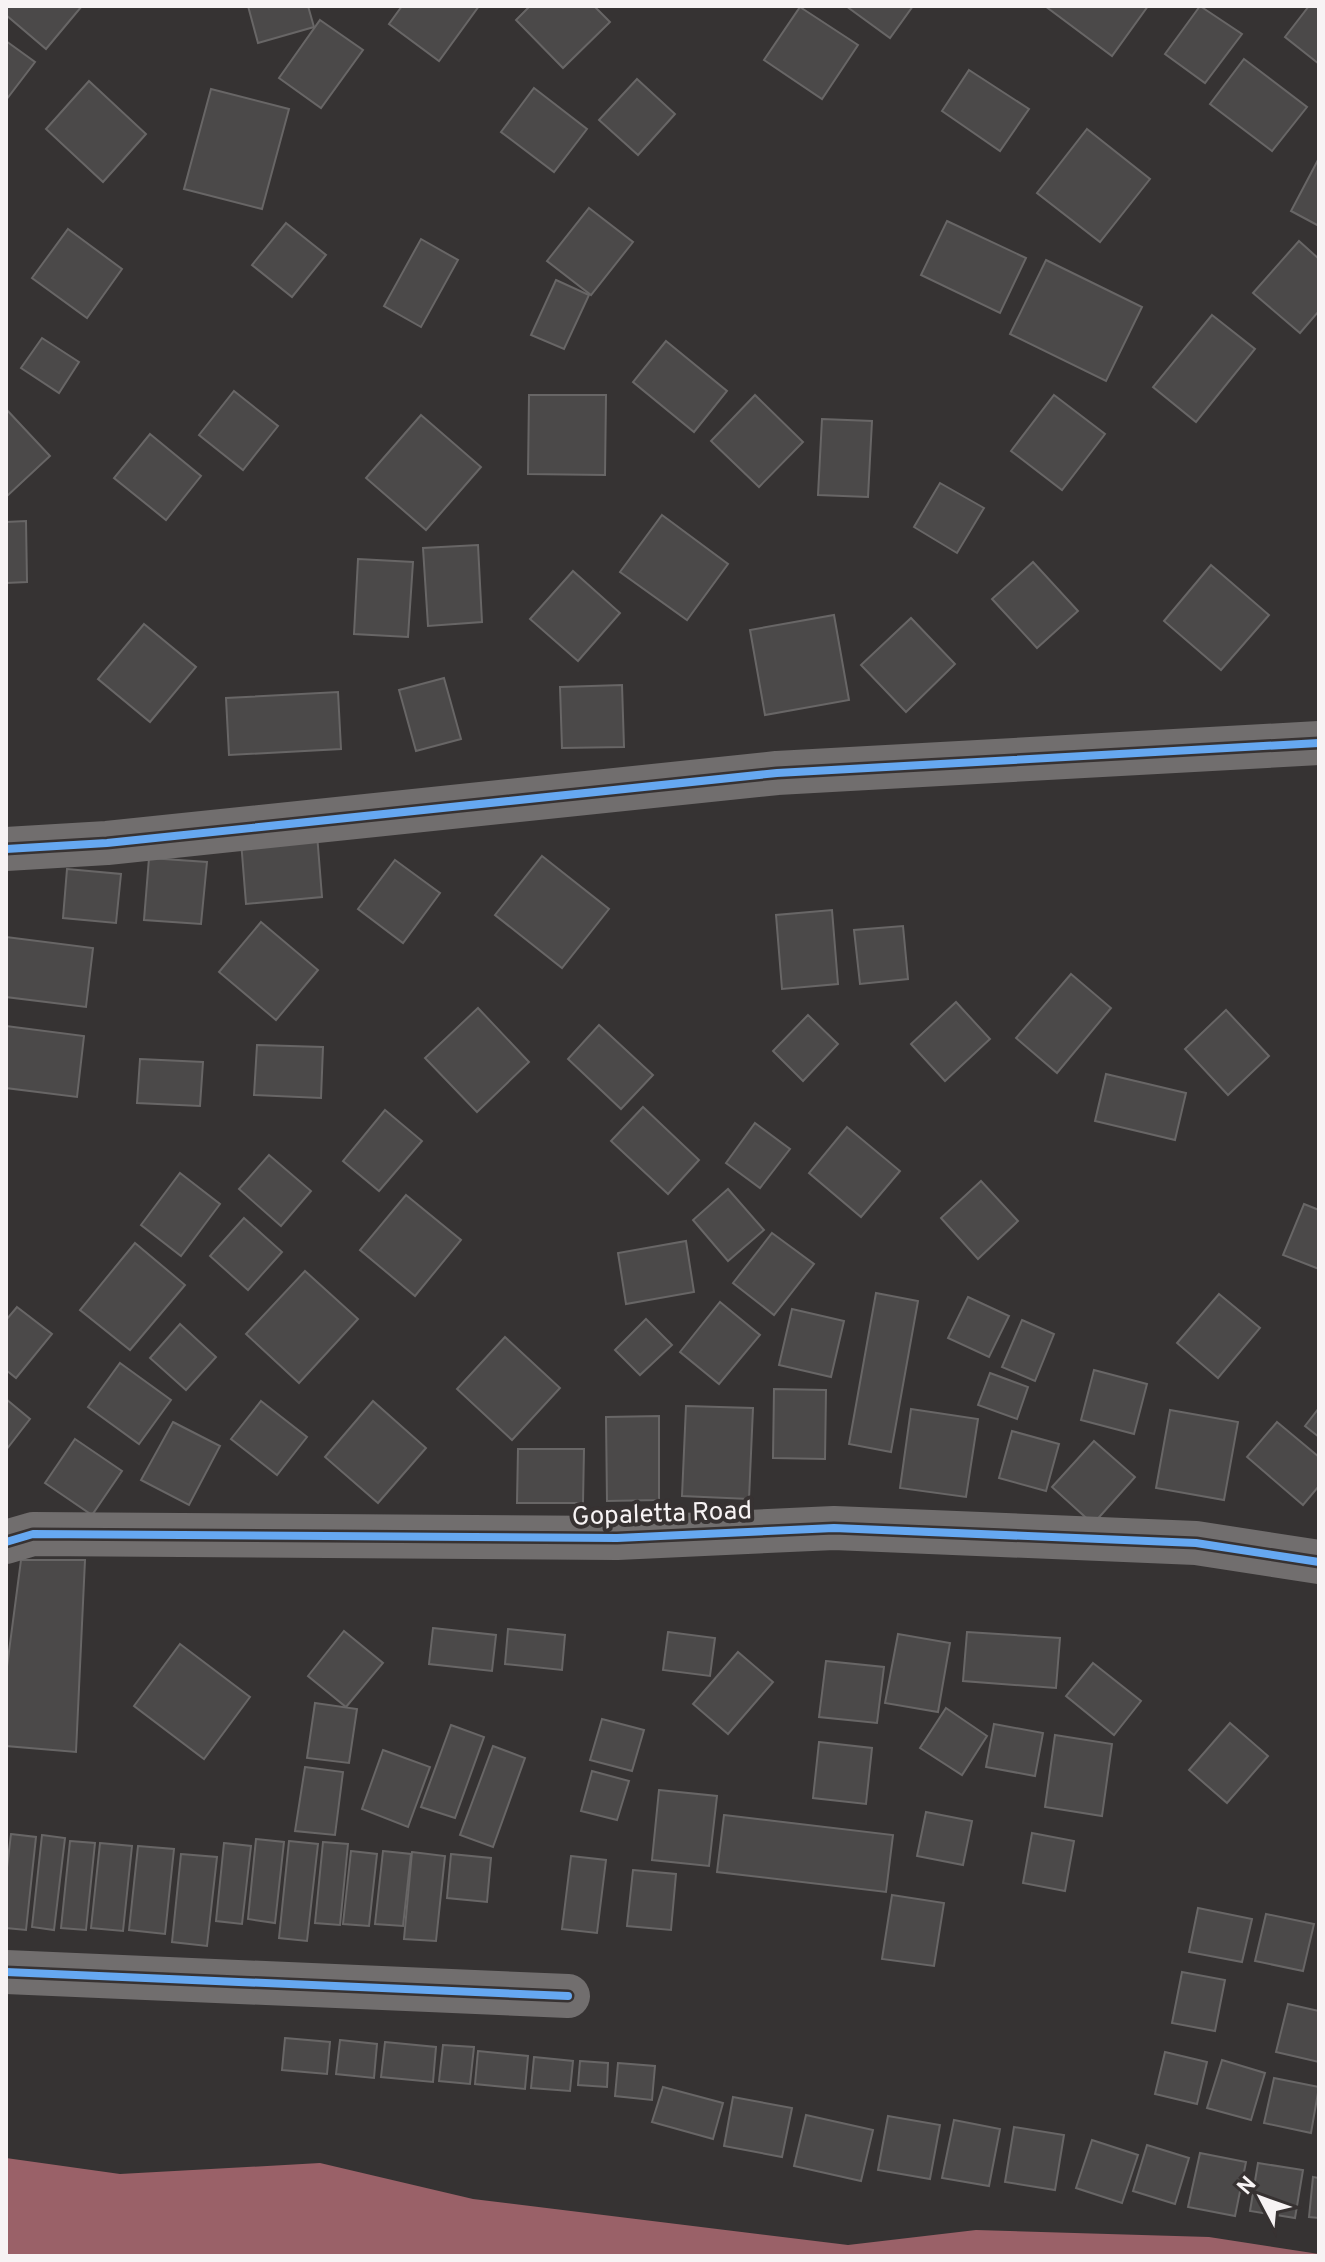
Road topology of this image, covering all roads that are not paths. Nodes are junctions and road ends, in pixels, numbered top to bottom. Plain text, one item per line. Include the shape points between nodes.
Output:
1 (1319, 743) edge
2 (6, 849) edge
3 (6, 1542) edge
4 (1319, 1562) edge
5 (6, 1972) edge
6 (568, 1996) dead end

1 - 2 street via 777,773
3 - 4 street, Gopaletta Road via 33,1534 617,1538 834,1528 1196,1543
5 - 6 street

